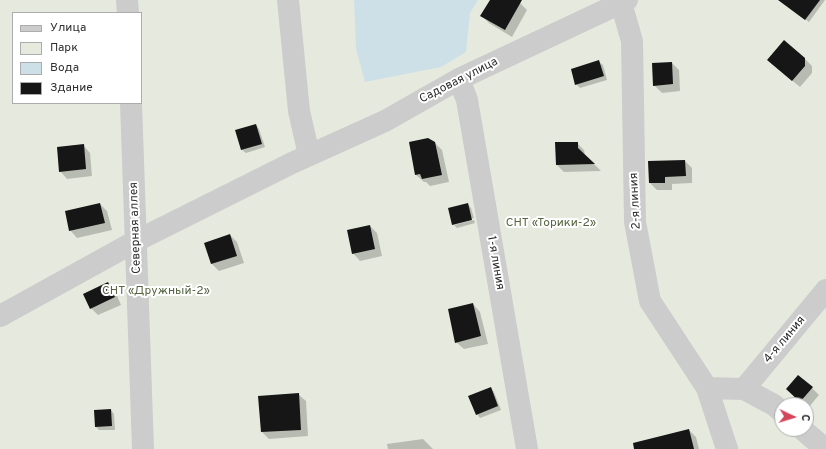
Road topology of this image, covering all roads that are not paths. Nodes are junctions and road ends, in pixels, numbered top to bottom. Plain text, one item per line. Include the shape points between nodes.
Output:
1 (128, 0) edge
2 (288, 0) edge
3 (622, 1) edge
4 (128, 12) edge
5 (459, 79) junction
6 (131, 104) edge
7 (301, 159) junction
8 (136, 241) junction
9 (826, 290) edge
10 (0, 316) edge
11 (706, 388) junction
12 (744, 390) junction
13 (774, 405) edge
14 (811, 437) edge
15 (143, 449) edge
16 (527, 449) edge
17 (727, 449) edge
18 (825, 449) edge

1 - 4 street
2 - 7 street
3 - 5 street, Садовая улица
3 - 11 street, 2-я линия via 632,41 635,222 650,301
5 - 7 street, Садовая улица via 385,121
5 - 16 street, 1-я линия via 467,100
6 - 8 street, Северная аллея
7 - 8 street, Садовая улица
8 - 10 street, Садовая улица
8 - 15 street, Северная аллея
9 - 12 street, 4-я линия
11 - 12 street
11 - 17 street, 2-я линия
12 - 13 street
14 - 18 street

